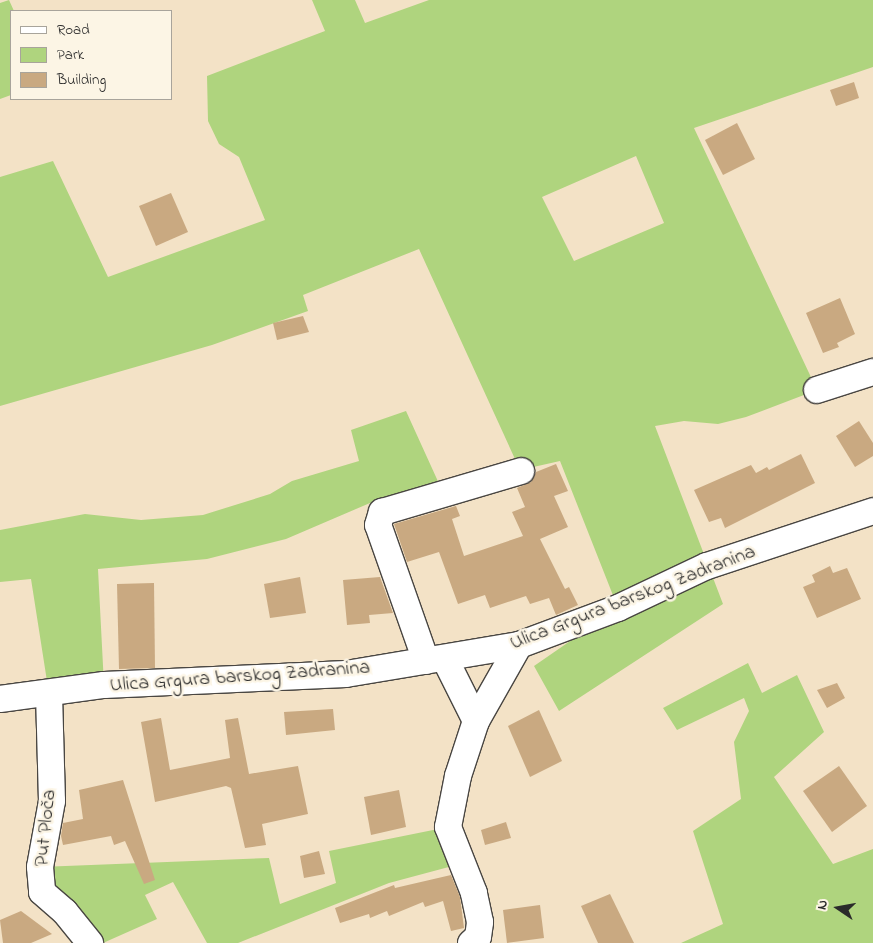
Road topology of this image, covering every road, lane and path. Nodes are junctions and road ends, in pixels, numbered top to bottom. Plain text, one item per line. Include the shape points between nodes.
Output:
1 (873, 372) edge
2 (817, 390) dead end
3 (521, 472) dead end
4 (873, 511) edge
5 (519, 645) junction
6 (435, 660) junction
7 (49, 694) junction
8 (0, 698) edge
9 (476, 721) junction
10 (90, 943) edge
11 (471, 943) edge

1 - 2 street
3 - 6 street via 382,512 378,525
4 - 5 street, Ulica Grgura barskog Zadranina via 707,566 618,608
5 - 6 street, Ulica Grgura barskog Zadranina
5 - 9 street
6 - 7 street, Ulica Grgura barskog Zadranina via 346,674 104,685
6 - 9 street
7 - 8 street, Ulica Grgura barskog Zadranina
7 - 10 street, Put Ploča via 52,801 40,867 42,892 65,912
9 - 11 street via 458,776 448,827 474,893 480,922 478,937

